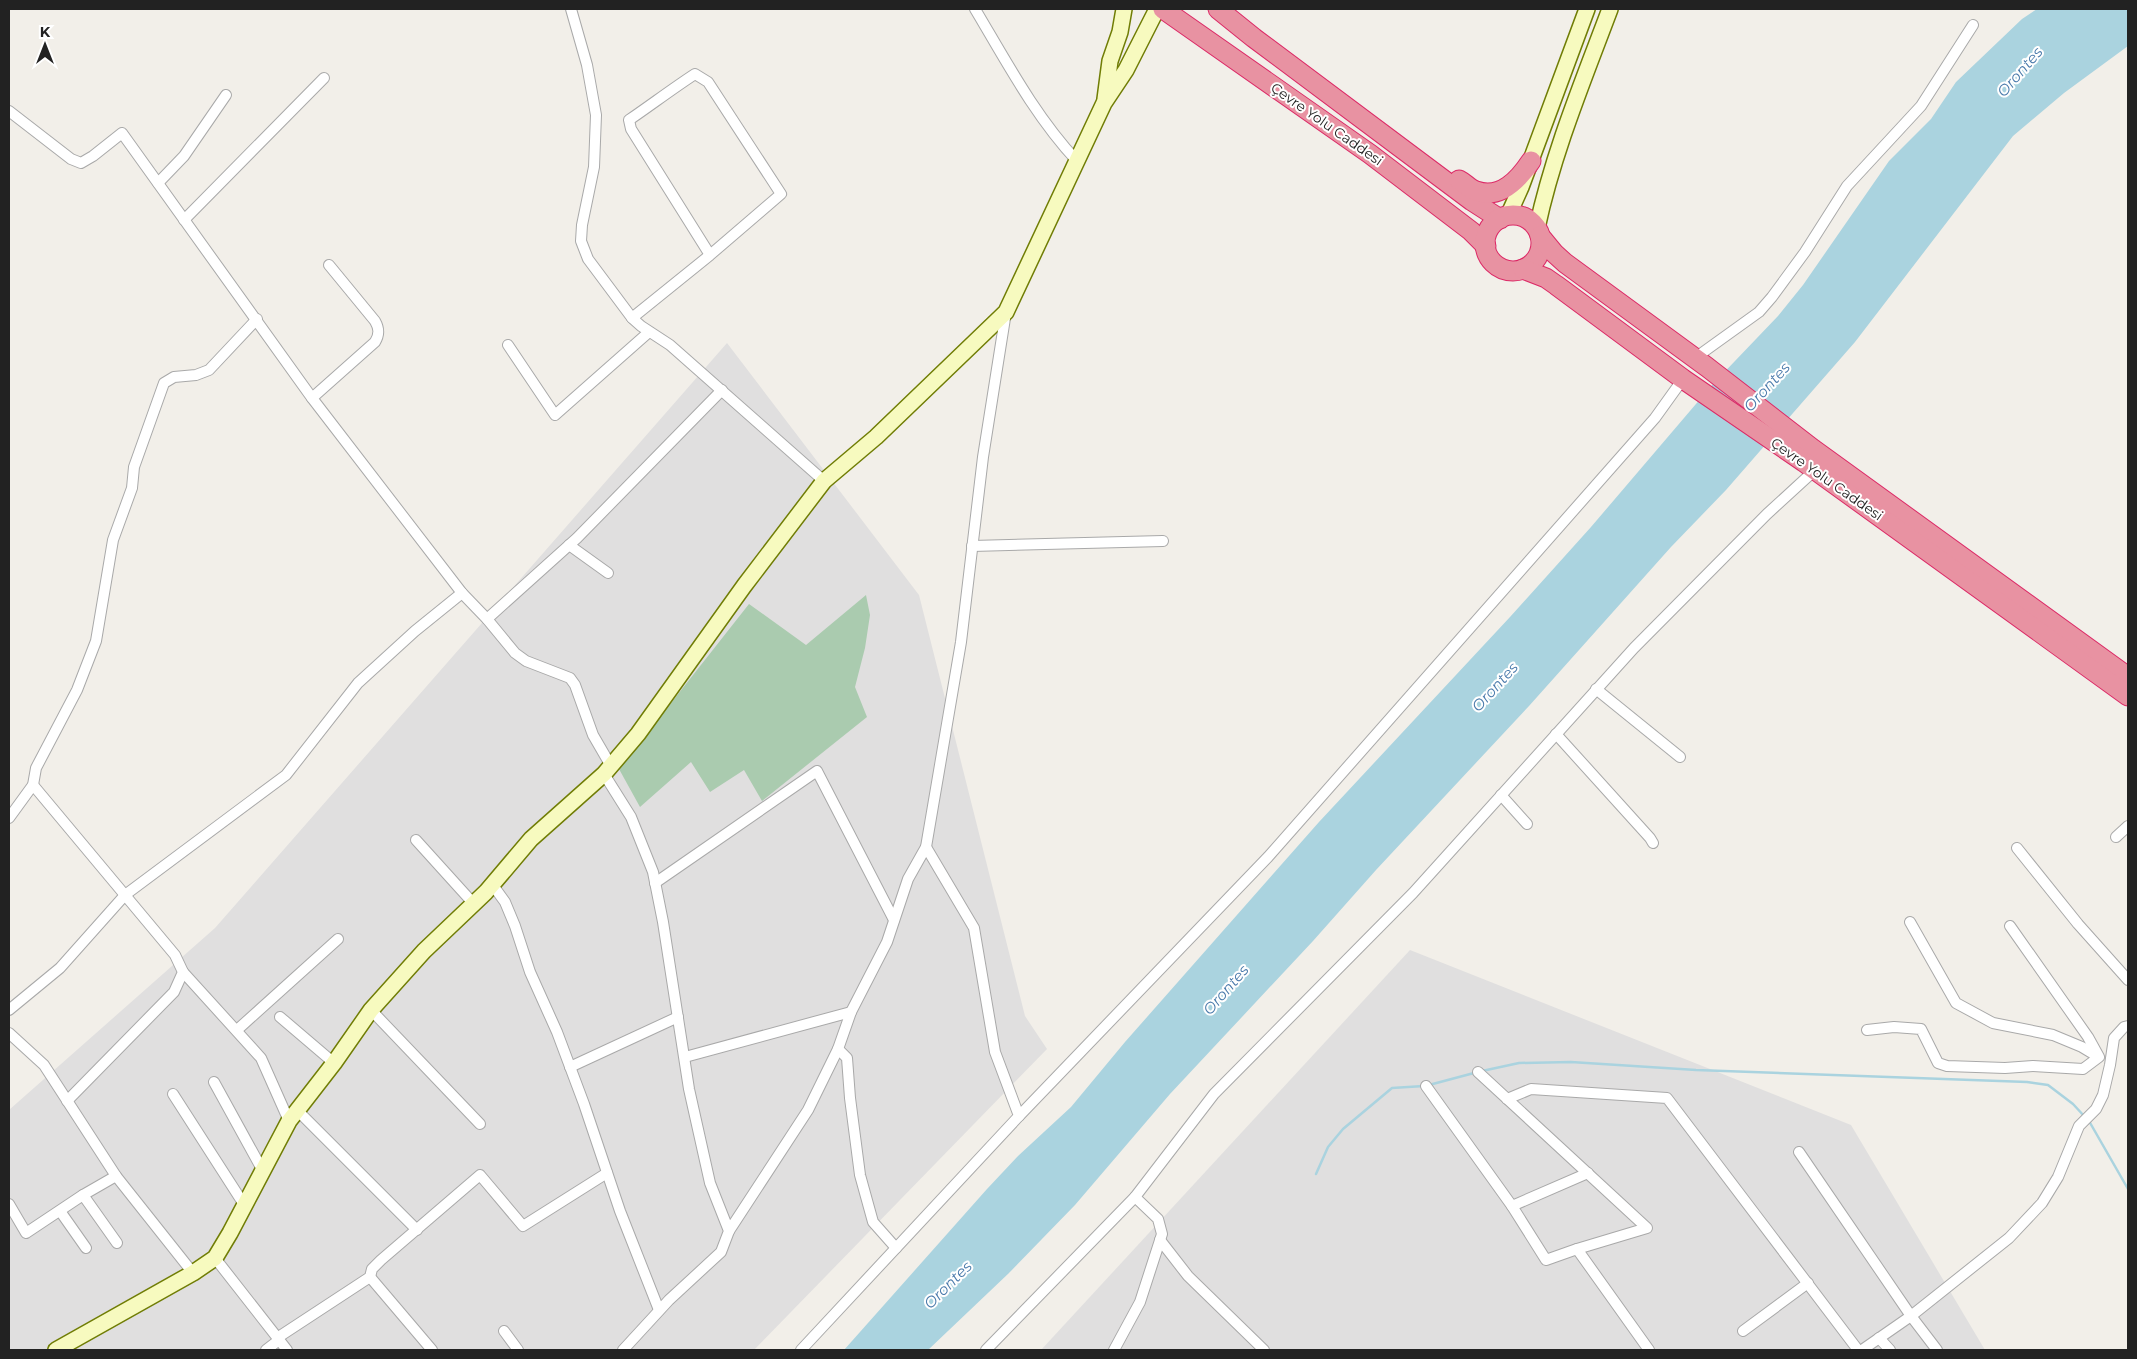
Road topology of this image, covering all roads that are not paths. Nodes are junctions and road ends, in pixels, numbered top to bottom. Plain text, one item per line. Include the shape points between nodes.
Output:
1 (571, 9) edge
2 (974, 9) edge
3 (1124, 9) edge
4 (1157, 9) edge
5 (1163, 9) edge
6 (1218, 9) edge
7 (1587, 9) edge
8 (1610, 9) edge
9 (1973, 25) dead end
10 (324, 78) dead end
11 (226, 95) dead end
12 (1104, 103) junction
13 (9, 111) edge
14 (1077, 161) junction
15 (1531, 161) junction
16 (1427, 168) junction
17 (158, 183) junction
18 (1504, 217) junction
19 (184, 220) junction
20 (1539, 232) junction
21 (1486, 246) junction
22 (710, 255) junction
23 (329, 264) dead end
24 (1523, 270) junction
25 (1006, 312) junction
26 (632, 318) junction
27 (256, 319) junction
28 (649, 332) junction
29 (508, 345) dead end
30 (1701, 363) junction
31 (1687, 382) junction
32 (722, 390) junction
33 (312, 398) junction
34 (1810, 460) junction
35 (824, 481) junction
36 (1164, 542) dead end
37 (569, 545) junction
38 (972, 546) junction
39 (608, 573) dead end
40 (462, 594) junction
41 (487, 619) junction
42 (2128, 677) edge
43 (1596, 690) junction
44 (2128, 696) edge
45 (1556, 734) junction
46 (1680, 757) dead end
47 (608, 770) junction
48 (33, 785) junction
49 (1501, 795) junction
50 (9, 818) edge
51 (1527, 824) dead end
52 (2128, 826) edge
53 (2116, 837) dead end
54 (416, 840) dead end
55 (1653, 843) dead end
56 (926, 847) junction
57 (2017, 848) dead end
58 (656, 883) junction
59 (492, 884) junction
60 (125, 895) junction
61 (473, 904) junction
62 (894, 920) junction
63 (1910, 922) dead end
64 (2010, 926) dead end
65 (338, 939) dead end
66 (183, 972) junction
67 (2128, 980) edge
68 (9, 1010) edge
69 (371, 1010) junction
70 (851, 1012) junction
71 (280, 1017) dead end
72 (678, 1017) junction
73 (2128, 1026) edge
74 (237, 1030) junction
75 (1867, 1030) dead end
76 (9, 1033) edge
77 (838, 1049) junction
78 (684, 1057) junction
79 (2099, 1057) junction
80 (334, 1063) junction
81 (2110, 1065) junction
82 (570, 1067) junction
83 (1478, 1072) dead end
84 (214, 1082) dead end
85 (1426, 1086) dead end
86 (173, 1094) dead end
87 (1507, 1099) junction
88 (67, 1101) junction
89 (293, 1116) junction
90 (1019, 1116) junction
91 (480, 1124) dead end
92 (1799, 1152) dead end
93 (263, 1171) junction
94 (607, 1172) junction
95 (1588, 1173) junction
96 (116, 1176) junction
97 (83, 1195) junction
98 (1135, 1196) junction
99 (9, 1204) edge
100 (245, 1206) junction
101 (1512, 1206) junction
102 (60, 1210) junction
103 (417, 1230) junction
104 (729, 1231) junction
105 (1160, 1240) junction
106 (117, 1243) dead end
107 (86, 1248) dead end
108 (896, 1248) junction
109 (1577, 1249) junction
110 (215, 1258) junction
111 (193, 1273) junction
112 (370, 1277) junction
113 (1808, 1283) junction
114 (660, 1310) junction
115 (1911, 1316) junction
116 (504, 1331) dead end
117 (1743, 1331) dead end
118 (1879, 1338) junction
119 (278, 1339) junction
120 (56, 1350) edge
121 (266, 1350) edge
122 (286, 1350) edge
123 (432, 1350) edge
124 (518, 1350) edge
125 (622, 1350) edge
126 (801, 1350) edge
127 (986, 1350) edge
128 (1114, 1350) edge
129 (1264, 1350) edge
130 (1649, 1350) edge
131 (1860, 1350) edge
132 (1890, 1350) edge
133 (1937, 1350) edge

1 - 26 street via 587,65 596,116 594,167 581,242 588,258
2 - 14 street via 1058,141
3 - 12 street via 1110,61
4 - 12 street via 1126,70
5 - 21 highway, Çevre Yolu Caddesi via 1370,154 1472,231
6 - 16 highway, Çevre Yolu Caddesi
7 - 15 street
8 - 20 street via 1543,201
9 - 30 street via 1920,106 1847,186 1772,297
10 - 19 street
11 - 17 street via 184,156
12 - 14 street
13 - 17 street via 71,159 81,162 122,133
14 - 25 street
15 - 16 highway via 1520,178 1509,187 1488,193 1476,191 1441,170
15 - 18 street
16 - 18 highway, Çevre Yolu Caddesi via 1472,201
17 - 19 street
18 - 20 highway, Çevre Yolu Caddesi via 1525,218
18 - 21 highway via 1489,230
19 - 27 street
20 - 24 highway via 1540,252 1536,260
20 - 30 highway, Çevre Yolu Caddesi via 1566,263
21 - 24 highway, Çevre Yolu Caddesi via 1492,262 1499,267
22 - 22 street via 781,194 708,82 694,74 629,120 631,129
22 - 26 street
23 - 33 street via 375,321 379,333 375,342
24 - 31 highway, Çevre Yolu Caddesi via 1546,278
25 - 35 street via 876,437
25 - 38 street
26 - 28 street
27 - 33 street
27 - 48 street via 209,370 174,377 164,383 134,467 132,488 113,540 96,641 77,690 36,768
28 - 29 street via 555,415
28 - 32 street via 670,345
30 - 34 highway, Çevre Yolu Caddesi
31 - 34 highway, Çevre Yolu Caddesi
31 - 90 street via 1268,857
32 - 35 street
32 - 37 street
33 - 40 street
34 - 42 highway, Çevre Yolu Caddesi
34 - 43 street via 1767,514
34 - 44 highway, Çevre Yolu Caddesi
35 - 47 street
36 - 38 street
37 - 39 street
37 - 41 street
38 - 56 street via 960,642
40 - 41 street
40 - 60 street via 358,683 286,774
41 - 47 street via 515,653 526,661 570,678
43 - 45 street
43 - 46 street
45 - 49 street
45 - 55 street
47 - 58 street via 631,817
47 - 59 street via 531,839
48 - 50 street
48 - 60 street
49 - 51 street
49 - 98 street via 1413,893 1214,1094
52 - 53 street
54 - 61 street
56 - 62 street via 908,879
56 - 90 street via 974,928 995,1052
57 - 67 street
58 - 62 street via 817,771
58 - 72 street
59 - 61 street
59 - 82 street via 505,902
60 - 66 street via 175,955
60 - 68 street via 60,968
61 - 69 street via 424,951
62 - 70 street via 887,942
63 - 79 street via 1956,1003 1993,1023 2053,1035
64 - 79 street
65 - 74 street
66 - 74 street
66 - 88 street via 174,992
69 - 80 street
69 - 91 street
70 - 77 street
70 - 78 street
71 - 80 street
72 - 78 street
72 - 82 street
73 - 81 street via 2114,1038
74 - 89 street via 261,1058
75 - 79 street via 1921,1029 1938,1063 1947,1066 2083,1069
76 - 88 street via 44,1065
77 - 104 street via 808,1110
77 - 108 street via 847,1058 860,1175 870,1212 873,1222
78 - 104 street via 710,1182
79 - 81 street
80 - 89 street
81 - 115 street via 2103,1095 2096,1109 2079,1126 2058,1177 2042,1203 2009,1238
82 - 94 street
83 - 87 street
84 - 93 street
85 - 101 street
86 - 100 street
87 - 95 street
87 - 113 street via 1531,1089 1667,1098
88 - 96 street
89 - 93 street
89 - 103 street
90 - 108 street
92 - 115 street
93 - 100 street
94 - 103 street via 523,1226 480,1175
94 - 114 street
95 - 101 street
95 - 109 street via 1647,1228
96 - 97 street
96 - 111 street
97 - 102 street
97 - 106 street
98 - 105 street via 1158,1219 1162,1234
98 - 127 street
99 - 102 street via 26,1233
100 - 110 street
101 - 109 street via 1546,1260
102 - 107 street
103 - 112 street via 381,1260 372,1269
104 - 114 street via 721,1252
105 - 128 street via 1140,1302
105 - 129 street via 1188,1276
108 - 126 street
109 - 130 street
110 - 111 street
110 - 119 street
111 - 120 street
112 - 119 street
112 - 123 street
113 - 117 street
113 - 131 street
114 - 125 street
115 - 118 street
115 - 133 street
116 - 124 street
118 - 131 street
118 - 132 street
119 - 121 street
119 - 122 street

